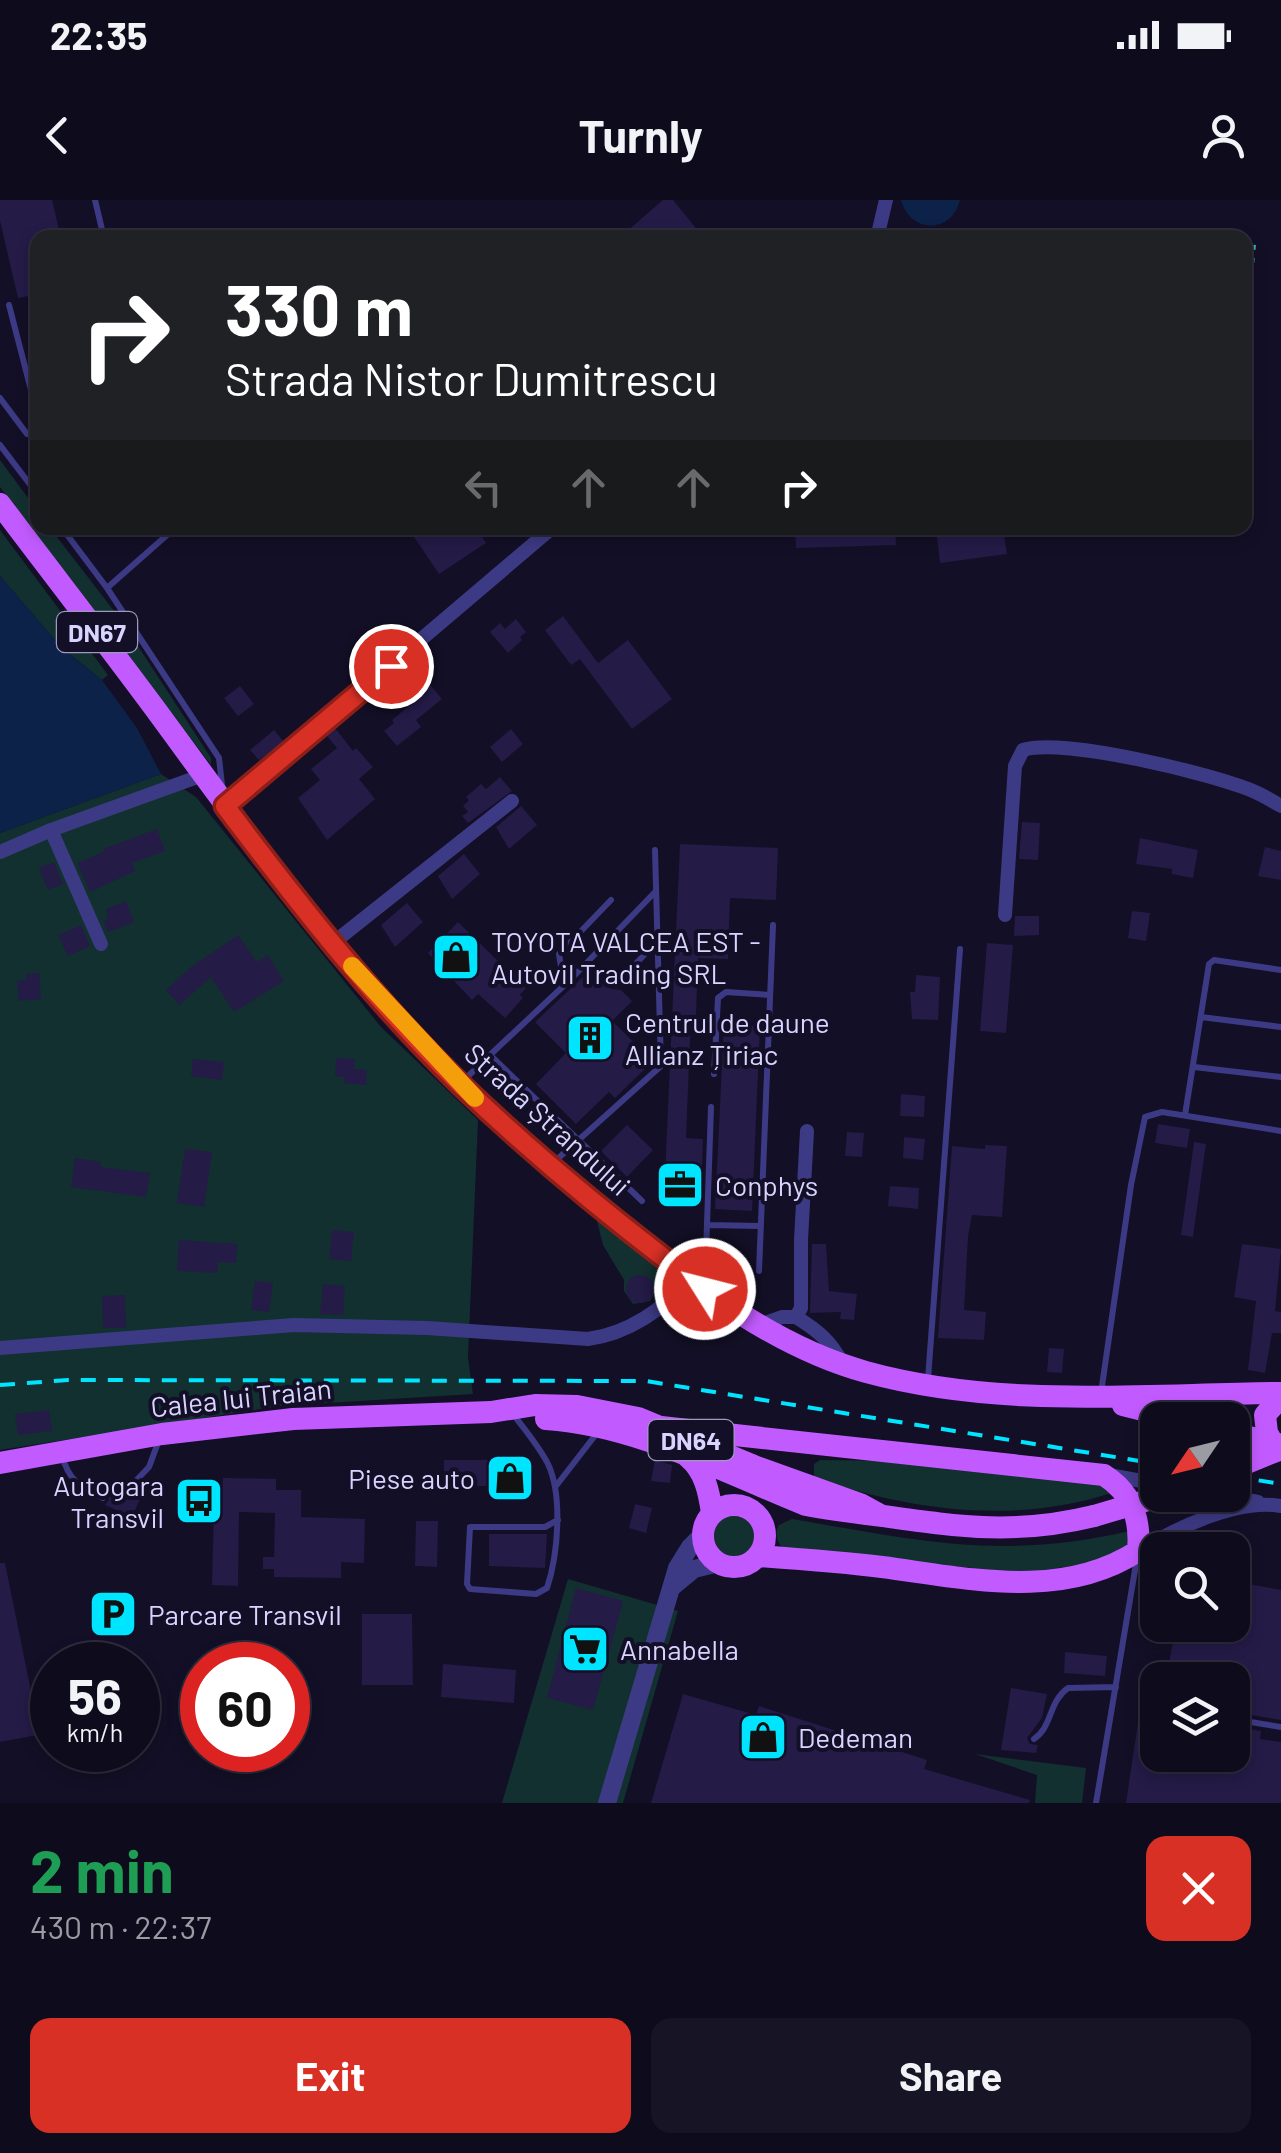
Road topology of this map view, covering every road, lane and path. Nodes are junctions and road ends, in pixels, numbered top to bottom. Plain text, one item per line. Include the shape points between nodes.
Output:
1 (95, 200) edge
2 (886, 200) edge
3 (102, 230) edge
4 (879, 230) edge
5 (1252, 242) edge
6 (1252, 267) edge
7 (8, 304) dead end
8 (30, 387) edge
9 (0, 398) edge
10 (30, 435) edge
11 (0, 446) edge
12 (30, 485) edge
13 (0, 504) edge
14 (67, 535) edge
15 (167, 535) edge
16 (544, 535) edge
17 (107, 588) junction
18 (203, 775) junction
19 (512, 801) dead end
20 (225, 806) junction
21 (1281, 806) edge
22 (51, 830) junction
23 (656, 850) dead end
24 (0, 852) edge
25 (656, 891) junction
26 (611, 900) dead end
27 (1005, 915) dead end
28 (773, 926) dead end
29 (658, 940) junction
30 (333, 943) junction
31 (101, 944) dead end
32 (960, 949) dead end
33 (1281, 970) edge
34 (572, 978) junction
35 (616, 985) dead end
36 (770, 994) junction
37 (1202, 1017) junction
38 (1281, 1027) edge
39 (490, 1055) junction
40 (1194, 1067) junction
41 (714, 1074) dead end
42 (1281, 1077) edge
43 (460, 1084) junction
44 (711, 1107) dead end
45 (1185, 1115) junction
46 (807, 1131) dead end
47 (1281, 1131) edge
48 (577, 1141) junction
49 (550, 1166) junction
50 (642, 1200) dead end
51 (707, 1225) junction
52 (761, 1226) junction
53 (759, 1271) dead end
54 (697, 1283) junction
55 (796, 1316) junction
56 (760, 1326) junction
57 (0, 1348) edge
58 (842, 1364) junction
59 (927, 1385) junction
60 (1281, 1395) edge
61 (1100, 1399) junction
62 (1140, 1409) edge
63 (491, 1412) junction
64 (516, 1418) junction
65 (600, 1426) junction
66 (661, 1427) junction
67 (162, 1434) junction
68 (1250, 1438) edge
69 (810, 1445) junction
70 (1278, 1446) edge
71 (61, 1451) junction
72 (685, 1454) junction
73 (1250, 1460) edge
74 (0, 1463) edge
75 (1104, 1474) junction
76 (1140, 1481) edge
77 (555, 1487) junction
78 (126, 1491) dead end
79 (803, 1494) junction
80 (103, 1498) dead end
81 (1250, 1500) edge
82 (1140, 1502) edge
83 (1277, 1505) edge
84 (558, 1520) junction
85 (708, 1524) junction
86 (764, 1528) junction
87 (1138, 1551) junction
88 (758, 1556) junction
89 (718, 1563) junction
90 (670, 1588) junction
91 (1116, 1687) junction
92 (1250, 1722) edge
93 (1281, 1727) edge
94 (1034, 1739) dead end
95 (607, 1803) edge
96 (1096, 1803) edge

1 - 3 lane
2 - 4 street
5 - 6 path
7 - 8 lane
9 - 10 lane
11 - 12 lane
13 - 18 main road, Strada Ștrandului / DN67
14 - 17 lane
15 - 17 lane
16 - 20 street
17 - 20 lane via 219,758
18 - 20 main road, Strada Ștrandului / DN67
18 - 22 street
19 - 30 street
20 - 30 main road, Strada Ștrandului / DN67
21 - 27 street via 1255,791 1148,762 1053,746 1024,750 1016,766
22 - 24 street
22 - 31 street
23 - 25 lane
25 - 29 lane
25 - 34 lane
26 - 34 lane via 559,954
28 - 36 lane
29 - 35 lane
29 - 48 lane via 660,1070
30 - 43 main road, Strada Ștrandului / DN67
32 - 59 lane
33 - 37 lane via 1214,960
34 - 39 lane
36 - 41 lane via 726,992 718,998
36 - 52 lane
37 - 38 lane
37 - 40 lane
39 - 43 lane
39 - 48 lane
40 - 42 lane
40 - 45 lane
43 - 49 main road, Strada Ștrandului / DN67
44 - 51 lane
45 - 47 lane
45 - 61 lane via 1152,1112 1141,1127
46 - 55 street via 802,1308
48 - 49 lane
48 - 50 lane
49 - 54 main road, Strada Ștrandului / DN67
51 - 52 lane
51 - 54 lane
52 - 53 lane
54 - 56 main road, Strada Ștrandului / DN67
54 - 57 street via 630,1328 588,1339 294,1325
55 - 56 street
55 - 58 street via 819,1330
56 - 58 main road, Strada Ștrandului / DN67
58 - 59 main road, Strada Ștrandului / DN67
59 - 61 main road, Strada Ștrandului / DN67
60 - 61 main road, Strada Ștrandului / DN67
60 - 70 main road, DN67 via 1265,1415 1267,1433
61 - 62 main road, DN67
63 - 64 main road, Calea lui Traian / DN64
63 - 66 main road, Calea lui Traian / DN64 via 577,1406
63 - 67 main road, Calea lui Traian / DN64 via 293,1419
64 - 65 main road, Calea lui Traian / DN64
64 - 77 lane via 548,1463
65 - 72 main road, Calea lui Traian / DN64
65 - 77 lane
66 - 69 main road
66 - 79 main road, Calea lui Traian / DN64
67 - 71 main road, Calea lui Traian / DN64
67 - 78 lane via 149,1467
68 - 70 main road
69 - 75 main road
69 - 79 main road via 799,1459
70 - 73 main road
71 - 74 main road, Calea lui Traian / DN64
71 - 80 lane via 78,1486
72 - 79 main road, Calea lui Traian / DN64
72 - 85 main road via 706,1483
75 - 76 street
75 - 87 main road via 1130,1499
77 - 84 lane
79 - 82 main road, Calea lui Traian / DN64, bridge via 921,1524 998,1529 1049,1525
79 - 86 main road
81 - 83 street
83 - 87 street via 1210,1516
84 - 84 lane via 547,1588 536,1594 470,1589 470,1527 545,1527
85 - 86 main road via 721,1508 742,1506
85 - 89 main road via 706,1551
85 - 90 street via 683,1556
86 - 88 main road
87 - 88 main road via 1074,1578 1024,1582
87 - 91 lane
88 - 89 main road via 735,1567
89 - 90 street via 694,1569
90 - 95 street
91 - 94 lane via 1068,1688
91 - 96 lane
92 - 93 lane

